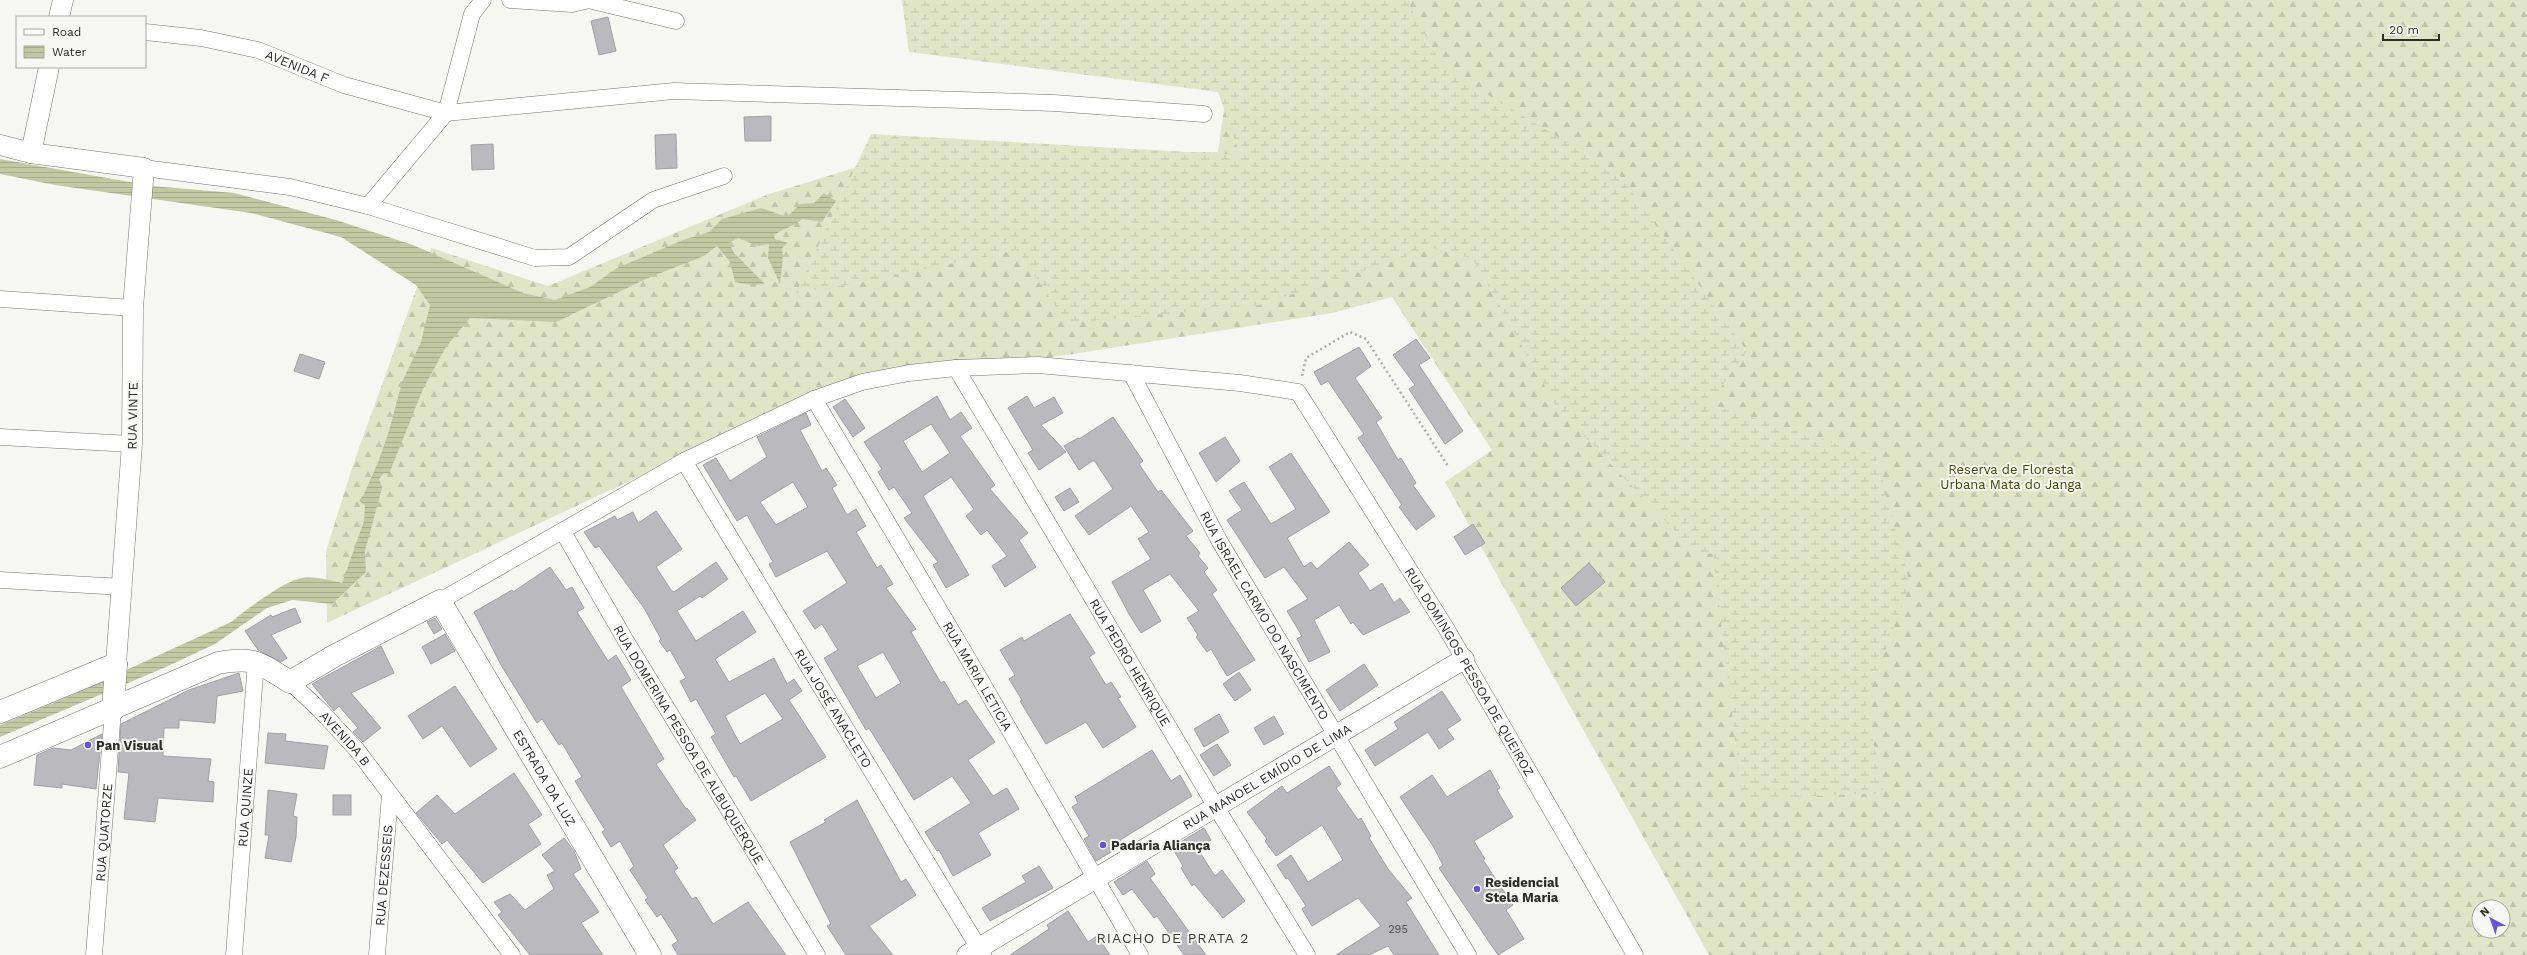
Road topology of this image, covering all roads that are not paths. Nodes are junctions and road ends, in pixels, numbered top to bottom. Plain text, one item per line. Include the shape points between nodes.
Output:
1 (483, 0) edge
2 (510, 0) edge
3 (588, 0) edge
4 (676, 22) dead end
5 (146, 32) edge
6 (49, 68) edge
7 (446, 113) junction
8 (1204, 114) dead end
9 (0, 145) edge
10 (31, 153) junction
11 (144, 170) junction
12 (724, 176) dead end
13 (368, 206) junction
14 (0, 299) edge
15 (132, 308) junction
16 (956, 368) junction
17 (1131, 373) junction
18 (814, 399) junction
19 (0, 437) edge
20 (132, 444) junction
21 (684, 461) junction
22 (563, 532) junction
23 (0, 580) edge
24 (123, 586) junction
25 (440, 601) junction
26 (1464, 659) junction
27 (256, 660) junction
28 (116, 665) junction
29 (290, 682) junction
30 (113, 709) junction
31 (0, 712) edge
32 (1335, 737) junction
33 (0, 757) edge
34 (390, 795) junction
35 (1216, 807) junction
36 (1094, 879) junction
37 (976, 953) edge
38 (94, 955) edge
39 (234, 955) edge
40 (377, 955) edge
41 (512, 955) edge
42 (650, 955) edge
43 (817, 955) edge
44 (1140, 955) edge
45 (1306, 955) edge
46 (1468, 955) edge
47 (1635, 955) edge

1 - 7 street via 472,14
2 - 3 street via 572,4
3 - 4 street
5 - 7 street, AVENIDA F via 202,38 258,50 344,85
6 - 10 street
7 - 8 street via 674,90 1054,103
7 - 13 street
9 - 10 street
10 - 11 street
11 - 13 street via 290,187
11 - 15 street, RUA VINTE
12 - 13 street via 653,200 569,257 535,258
14 - 15 street
15 - 20 street, RUA VINTE
16 - 17 street via 1038,365
16 - 18 street via 862,382
16 - 35 street, RUA PEDRO HENRIQUE
17 - 26 street, RUA DOMINGOS PESSOA DE QUEIROZ via 1240,383 1298,392
17 - 32 street, RUA ISRAEL CARMO DO NASCIMENTO via 1220,542
18 - 21 street
18 - 36 street, RUA MARIA LETICIA via 964,650
19 - 20 street
20 - 24 street, RUA VINTE
21 - 22 street
21 - 37 street, RUA JOSÉ ANACLETO
22 - 25 street
22 - 43 street, RUA DOMERINA PESSOA DE ALBUQUERQUE via 630,648
23 - 24 street
24 - 28 street, RUA VINTE
25 - 29 main road
25 - 42 main road, ESTRADA DA LUZ
26 - 32 street, RUA MANOEL EMÍDIO DE LIMA
26 - 47 street, RUA DOMINGOS PESSOA DE QUEIROZ
27 - 29 main road, AVENIDA B
27 - 30 main road, AVENIDA B via 240,658 218,663
27 - 39 street, RUA QUINZE
28 - 30 main road
28 - 31 main road
29 - 34 street, AVENIDA B via 357,750
30 - 33 main road, AVENIDA B
30 - 38 street, RUA QUATORZE
32 - 35 street, RUA MANOEL EMÍDIO DE LIMA
32 - 46 street, RUA ISRAEL CARMO DO NASCIMENTO
34 - 40 street, RUA DEZESSEIS
34 - 41 street, AVENIDA B
35 - 36 street, RUA MANOEL EMÍDIO DE LIMA
35 - 45 street, RUA PEDRO HENRIQUE
36 - 37 street, RUA MANOEL EMÍDIO DE LIMA
36 - 44 street, RUA MARIA LETICIA

